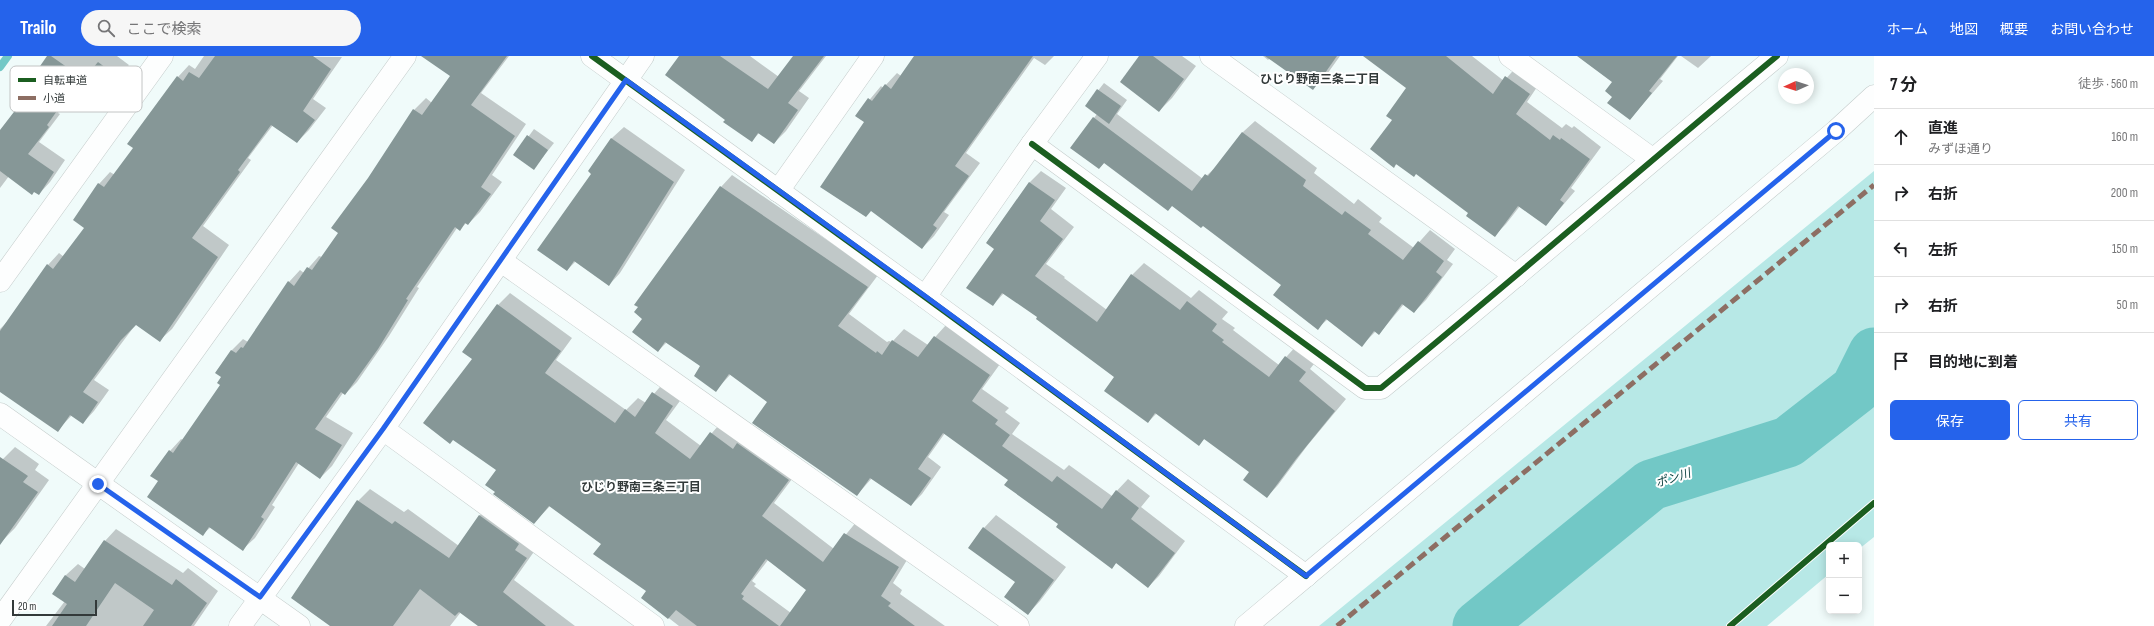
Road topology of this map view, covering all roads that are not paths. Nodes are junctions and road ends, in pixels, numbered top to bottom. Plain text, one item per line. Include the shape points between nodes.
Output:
1 (162, 56) edge
2 (405, 56) edge
3 (592, 56) edge
4 (643, 56) edge
5 (873, 56) edge
6 (1097, 56) edge
7 (1210, 56) edge
8 (1510, 56) edge
9 (1777, 56) edge
10 (626, 80) junction
11 (142, 84) edge
12 (1874, 96) edge
13 (122, 112) edge
14 (1032, 144) junction
15 (1652, 159) junction
16 (778, 191) junction
17 (501, 261) junction
18 (1516, 276) junction
19 (0, 281) edge
20 (925, 296) junction
21 (0, 414) edge
22 (383, 429) junction
23 (98, 484) junction
24 (1306, 576) junction
25 (260, 597) junction
26 (0, 620) edge
27 (240, 626) edge
28 (299, 626) edge
29 (654, 626) edge
30 (1018, 626) edge
31 (1246, 626) edge

1 - 11 street
2 - 23 street
3 - 10 street
4 - 10 street
5 - 16 street
6 - 14 street
7 - 18 street
8 - 15 street
9 - 15 street
10 - 16 street
10 - 17 street
12 - 24 street via 1836,131
13 - 19 street
14 - 18 street via 1365,388 1381,388
14 - 20 street
15 - 18 street
16 - 20 street
17 - 22 street
17 - 30 street
20 - 24 street
21 - 23 street
22 - 25 street
22 - 29 street
23 - 25 street
23 - 26 street
24 - 31 street
25 - 27 street
25 - 28 street

